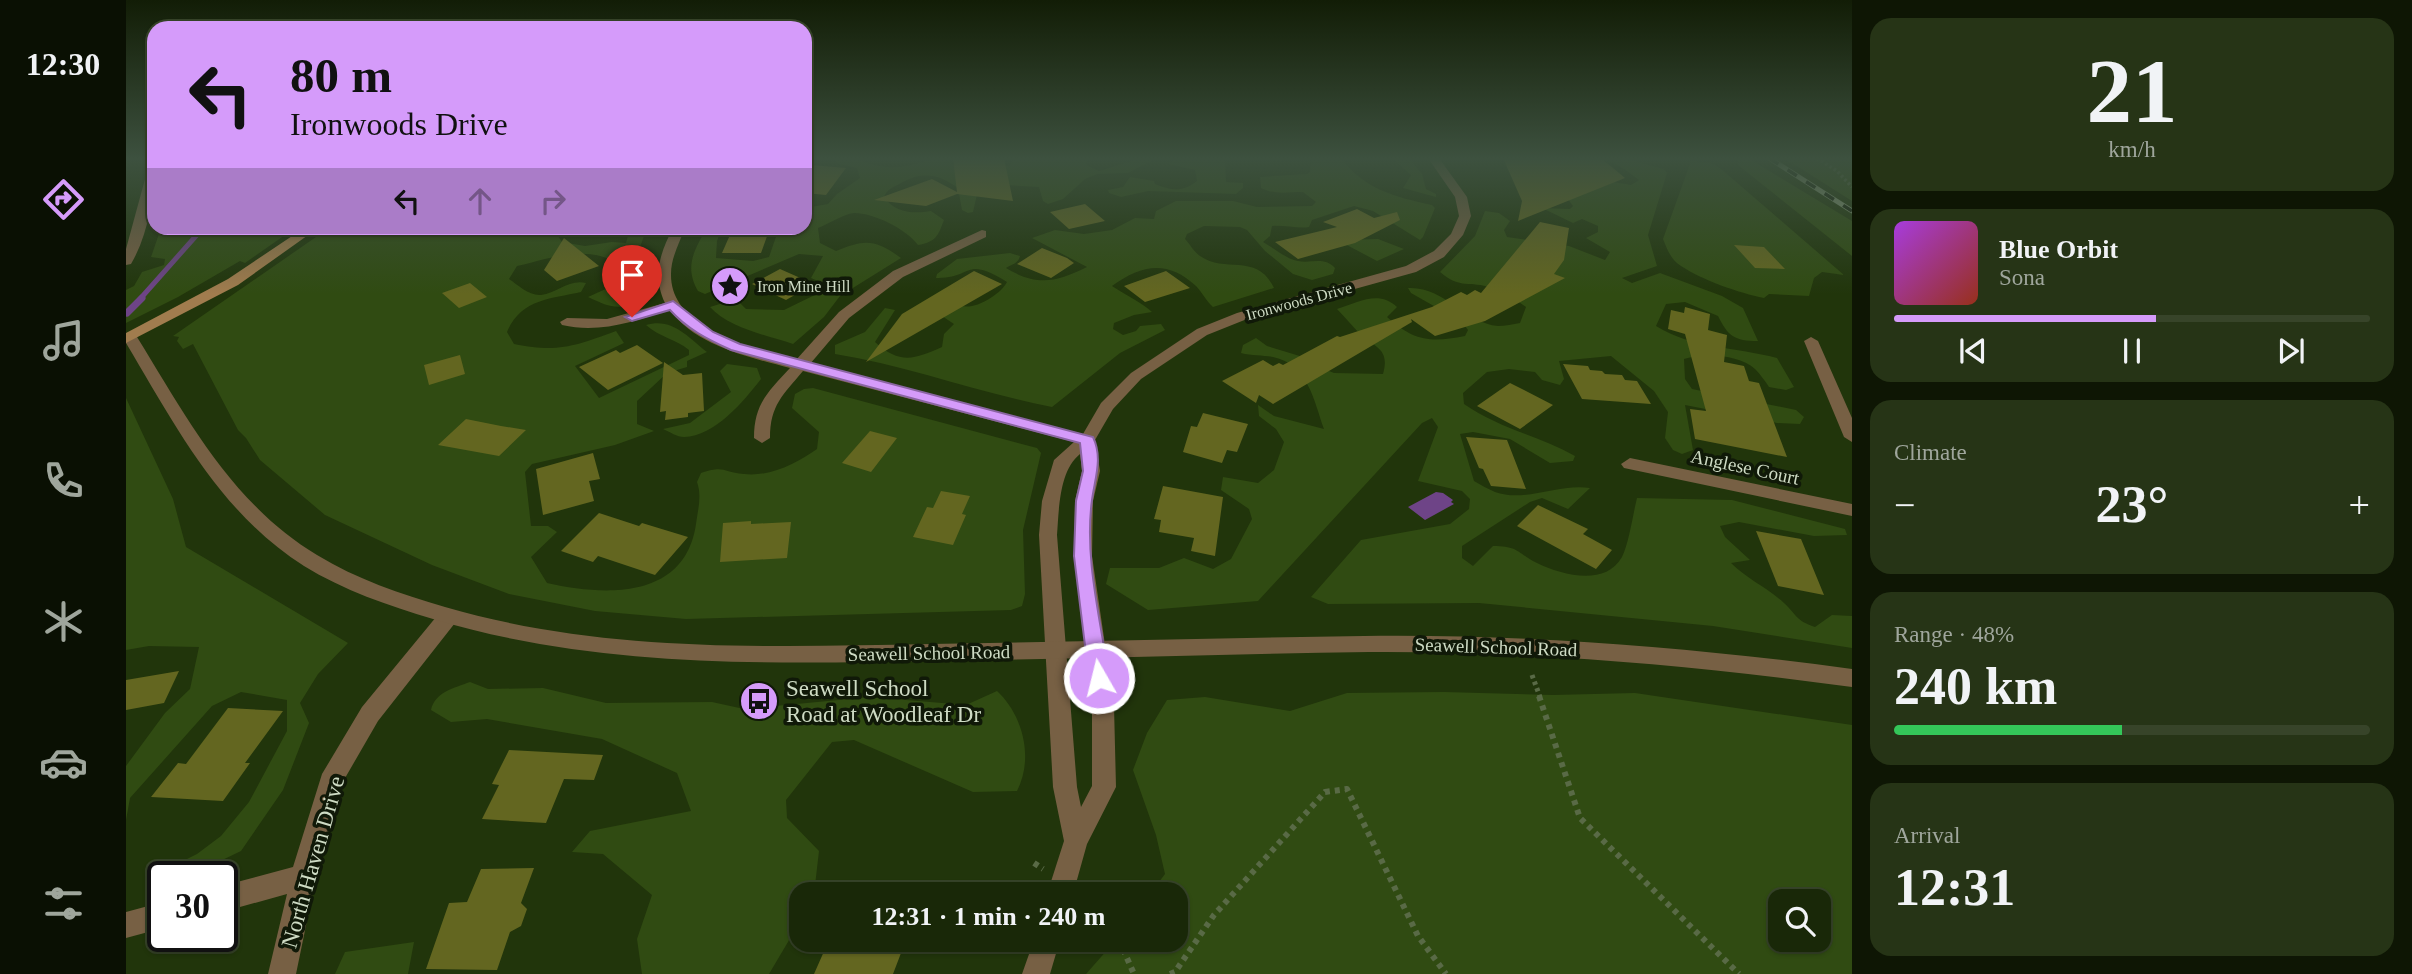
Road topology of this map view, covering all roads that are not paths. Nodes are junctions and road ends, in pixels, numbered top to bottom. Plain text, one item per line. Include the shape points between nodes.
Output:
1 (145, 203) edge
2 (1462, 203) edge
3 (982, 234) dead end
4 (302, 235) edge
5 (676, 235) edge
6 (126, 261) edge
7 (673, 305) junction
8 (567, 322) dead end
9 (128, 338) edge
10 (1811, 341) dead end
11 (799, 365) junction
12 (1852, 437) edge
13 (762, 438) dead end
14 (1087, 440) junction
15 (1630, 464) dead end
16 (1852, 510) edge
17 (448, 617) junction
18 (1095, 650) junction
19 (1056, 651) junction
20 (1852, 678) edge
21 (1076, 841) junction
22 (303, 877) junction
23 (1064, 882) edge
24 (238, 895) edge
25 (147, 919) edge
26 (126, 925) edge
27 (1043, 952) edge
28 (282, 974) edge
29 (1037, 974) edge

1 - 6 street
2 - 14 street, Ironwoods Drive via 1465,215 1457,235 1439,254 1411,269 1242,316 1202,332 1136,376 1107,406
3 - 11 street via 898,274 844,315
4 - 9 main road via 233,282
5 - 7 street via 663,273
7 - 8 street via 611,323 587,326
7 - 11 street via 709,335
9 - 17 street, Seawell School Road via 197,451 256,520 304,557 358,586
10 - 12 street
11 - 13 street via 769,401 762,418
11 - 14 street
14 - 18 street via 1091,471 1084,501 1083,556
14 - 19 street, Ironwoods Drive via 1062,460 1051,501 1048,535
15 - 16 street, Anglese Court
17 - 19 street, Seawell School Road via 566,643 677,653
17 - 22 street, North Haven Drive via 370,714 330,782
18 - 19 street, Seawell School Road
18 - 20 street, Seawell School Road via 1371,644 1540,647 1699,659
18 - 21 street via 1103,706 1104,787
19 - 21 street, Ironwoods Drive via 1065,787
21 - 23 street
22 - 24 street
22 - 28 street, North Haven Drive
25 - 26 street
27 - 29 street

